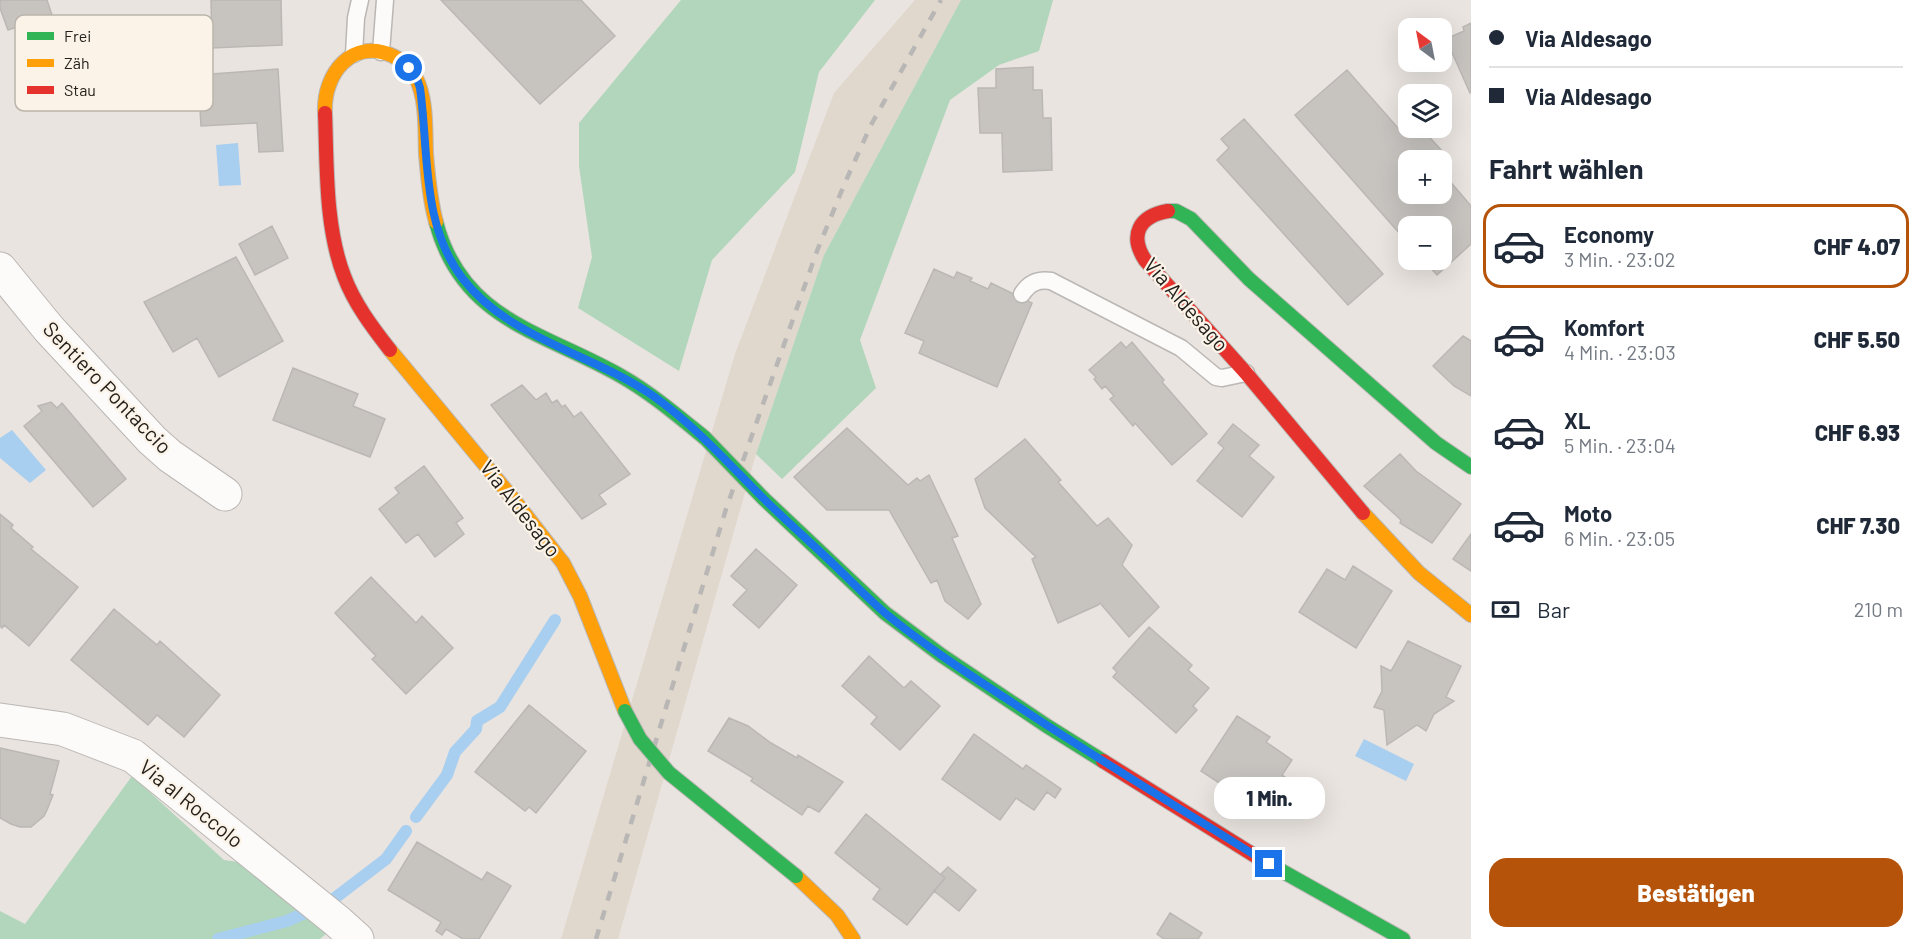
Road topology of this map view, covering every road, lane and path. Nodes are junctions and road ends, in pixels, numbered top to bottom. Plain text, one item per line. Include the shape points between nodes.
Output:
1 (360, 0) edge
2 (385, 0) edge
3 (381, 51) junction
4 (354, 54) junction
5 (0, 269) edge
6 (1022, 294) dead end
7 (1246, 373) junction
8 (1471, 467) edge
9 (225, 494) dead end
10 (1471, 615) edge
11 (0, 720) edge
12 (347, 930) edge
13 (853, 939) edge
14 (1403, 939) edge

1 - 4 lane
2 - 3 lane
3 - 4 street
3 - 14 street, bridge via 401,61 416,76 434,218 450,261 476,295 515,325 615,373 657,398 705,438 885,613 941,655 1269,864
4 - 13 street, Via Aldesago, bridge via 333,73 324,105 337,254 362,313 565,566 640,739 669,773 796,876 837,915
5 - 9 street, Sentiero Pontaccio via 49,329 152,440
6 - 7 lane via 1034,282 1051,282 1181,348 1216,377
7 - 8 street, Via Aldesago via 1140,253 1140,225 1153,216 1169,210 1184,214 1234,265 1436,443
7 - 10 street, Via Aldesago via 1346,494 1419,573
11 - 12 street, Via al Roccolo via 63,729 133,756

